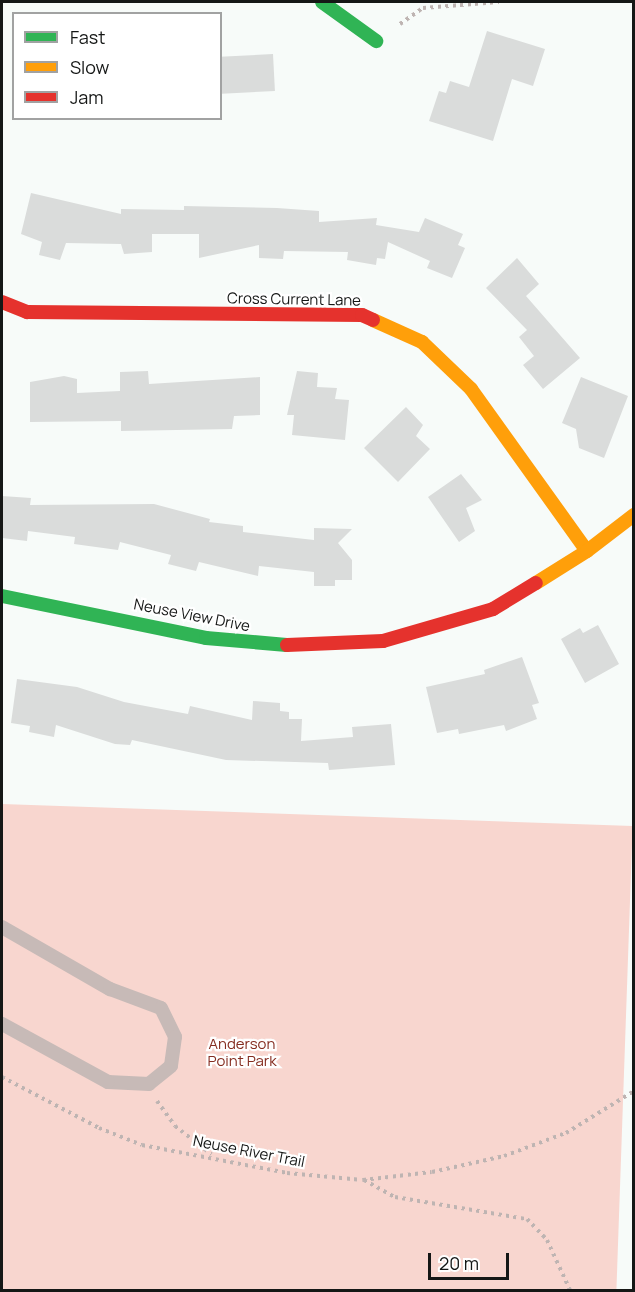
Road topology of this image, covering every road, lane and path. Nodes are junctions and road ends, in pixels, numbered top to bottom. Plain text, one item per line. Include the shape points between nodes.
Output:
1 (322, 2) edge
2 (499, 2) edge
3 (376, 41) joint
4 (2, 302) edge
5 (633, 515) edge
6 (587, 551) junction
7 (2, 596) edge
8 (2, 927) edge
9 (2, 1023) edge
10 (2, 1077) edge
11 (149, 1084) junction
12 (633, 1091) edge
13 (213, 1156) junction
14 (363, 1180) junction
15 (570, 1290) edge

1 - 3 street
2 - 3 path via 423,8
4 - 6 street, Cross Current Lane via 27,312 362,315 422,342 471,389
5 - 6 street, Neuse View Drive
6 - 7 street, Neuse View Drive via 494,609 414,634 330,646 261,645 206,638
8 - 11 lane via 110,989 161,1008 175,1037 171,1066
9 - 11 lane via 108,1082
10 - 13 path, Neuse River Trail via 99,1128 142,1145
11 - 13 path via 175,1126
12 - 14 path, Neuse River Trail via 566,1132 504,1156 432,1172
13 - 14 path, Neuse River Trail via 287,1173
14 - 15 path via 395,1197 527,1219 547,1240

